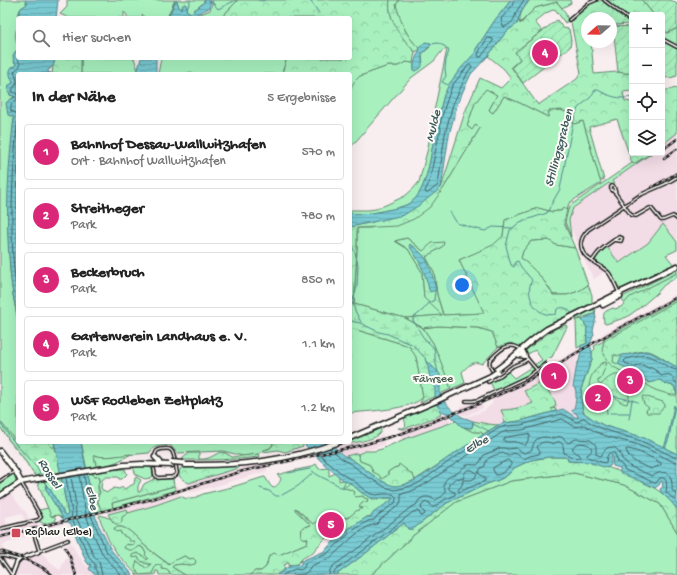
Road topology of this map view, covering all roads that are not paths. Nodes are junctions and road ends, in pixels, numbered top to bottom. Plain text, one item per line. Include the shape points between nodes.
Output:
1 (596, 0) edge
2 (604, 0) edge
3 (569, 20) dead end
4 (629, 20) edge
5 (665, 41) edge
6 (677, 47) edge
7 (677, 177) edge
8 (616, 194) dead end
9 (624, 205) junction
10 (677, 219) edge
11 (614, 240) dead end
12 (592, 261) junction
13 (677, 267) edge
14 (616, 287) junction
15 (627, 290) junction
16 (620, 295) junction
17 (522, 353) junction
18 (537, 370) junction
19 (497, 378) junction
20 (553, 380) dead end
21 (488, 382) dead end
22 (433, 401) junction
23 (466, 401) dead end
24 (389, 420) junction
25 (352, 436) edge
26 (329, 444) edge
27 (0, 451) edge
28 (154, 463) junction
29 (171, 464) junction
30 (106, 468) junction
31 (15, 470) junction
32 (0, 481) edge
33 (22, 482) junction
34 (0, 496) edge
35 (0, 529) edge
36 (34, 534) dead end
37 (68, 540) dead end
38 (39, 552) junction
39 (0, 557) edge
40 (19, 560) junction
41 (12, 575) edge

1 - 3 street via 589,2
2 - 4 street
5 - 6 street
7 - 9 street
8 - 9 street
9 - 10 street via 633,216 650,208 661,220 673,216
9 - 12 street via 588,230 583,237 583,251
11 - 12 street via 599,251
12 - 14 street via 607,272
13 - 15 main road
13 - 16 main road
14 - 15 street
14 - 16 street
15 - 16 main road
16 - 17 main road via 546,332
17 - 18 street
17 - 19 street via 523,362
17 - 19 street via 514,346 507,346 491,359 489,363
17 - 22 main road, bridge via 490,375
18 - 20 street via 544,364
18 - 23 street via 481,399
19 - 21 street
22 - 24 main road
22 - 24 main road
24 - 25 main road
26 - 29 main road, bridge via 262,461 226,465
27 - 31 main road
28 - 28 street via 155,452 170,450 177,473 172,478 158,478 155,475
28 - 29 main road
28 - 29 main road
28 - 30 main road
28 - 30 main road via 123,462
30 - 33 main road
31 - 32 street
31 - 33 main road
33 - 34 main road
33 - 35 street via 41,516 38,520
36 - 38 street
37 - 38 street
38 - 40 street
39 - 40 street
39 - 41 street
40 - 41 street

